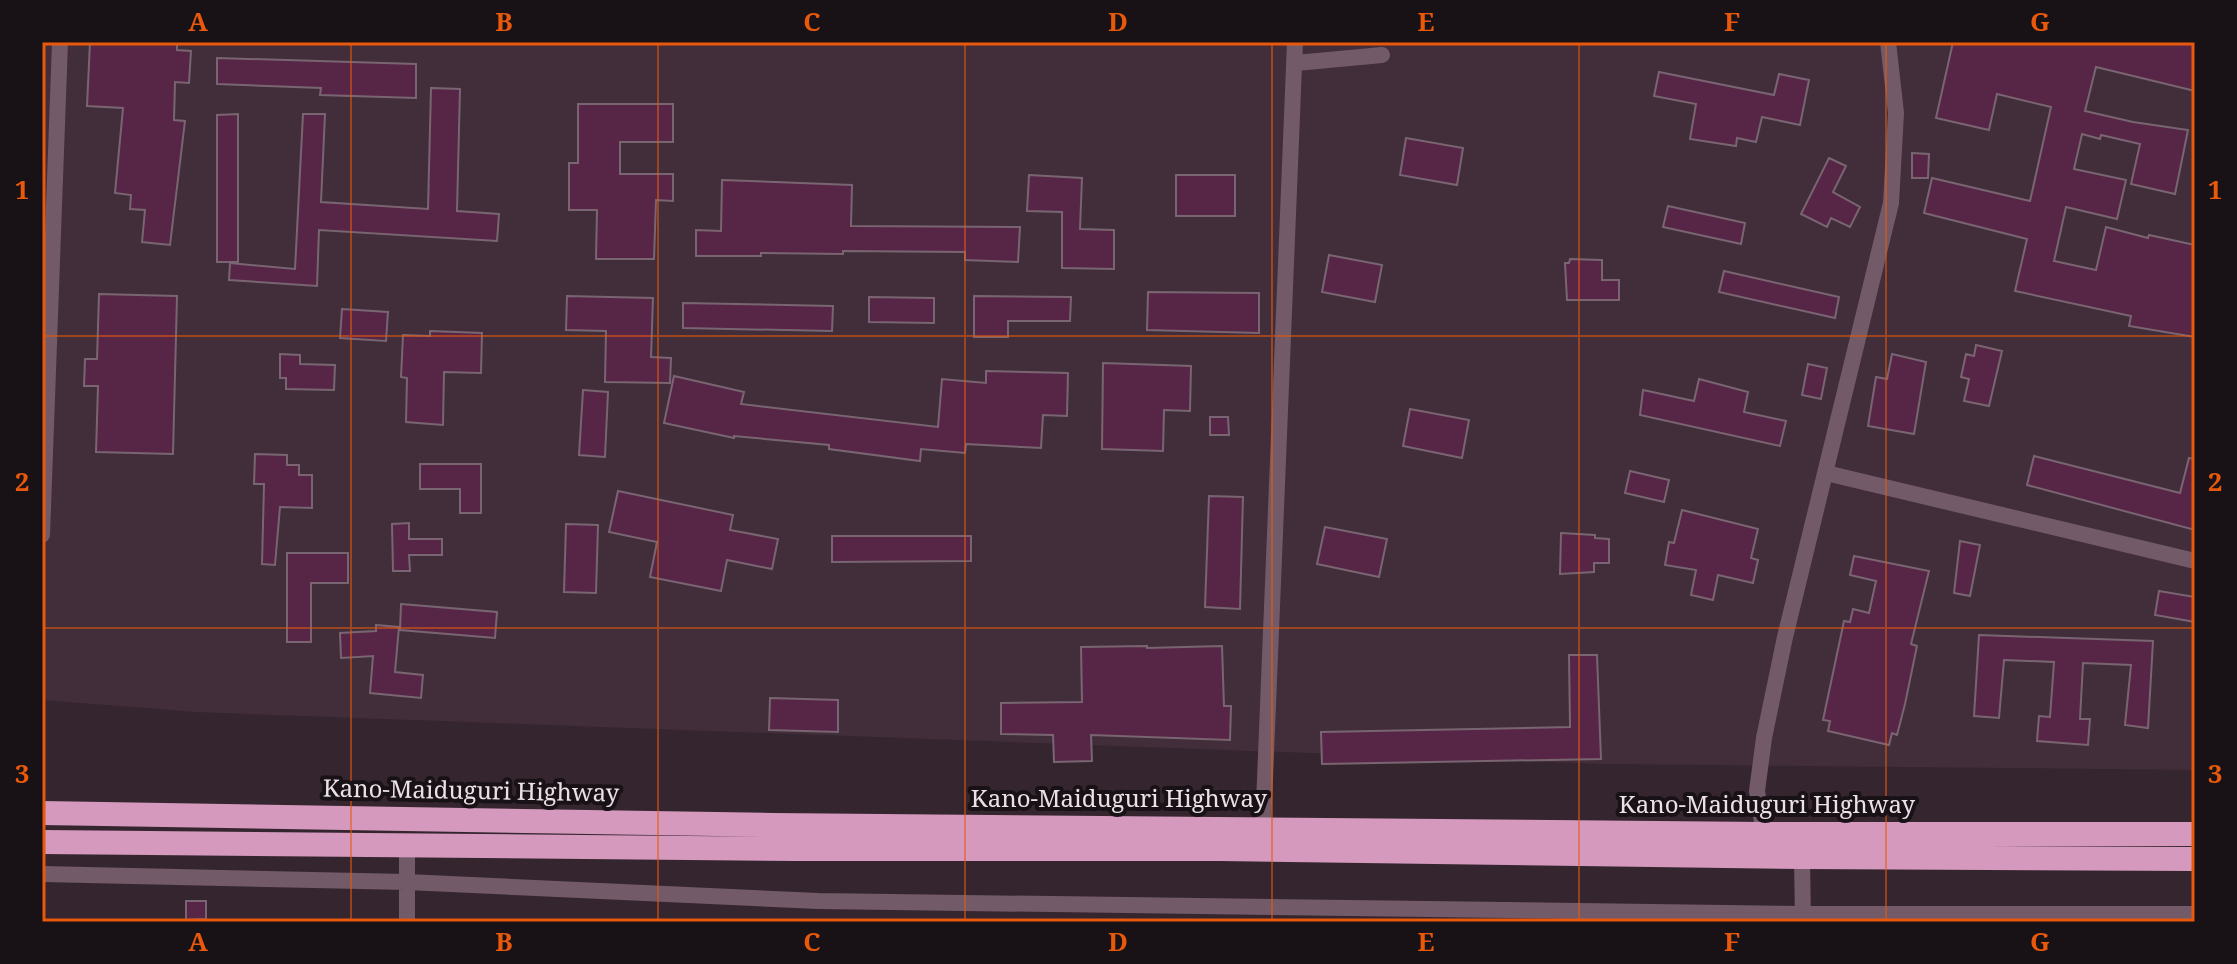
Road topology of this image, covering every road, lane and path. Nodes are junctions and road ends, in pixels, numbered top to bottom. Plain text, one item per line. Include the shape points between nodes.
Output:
1 (60, 42) edge
2 (1295, 42) edge
3 (1888, 42) edge
4 (1382, 55) dead end
5 (1296, 63) junction
6 (1826, 473) junction
7 (42, 535) edge
8 (2195, 561) edge
9 (42, 813) edge
10 (1263, 828) junction
11 (1764, 834) junction
12 (2195, 834) edge
13 (42, 842) edge
14 (407, 844) junction
15 (1802, 857) junction
16 (2195, 859) edge
17 (42, 874) edge
18 (407, 882) junction
19 (2195, 914) edge
20 (1803, 918) edge
21 (407, 922) edge

1 - 7 street
2 - 5 street
3 - 6 street via 1896,113 1891,203
4 - 5 street
5 - 10 street
6 - 8 street
6 - 11 street via 1764,738 1757,791
9 - 10 highway, Kano-Maiduguri Highway
10 - 11 highway, Kano-Maiduguri Highway
11 - 12 highway, Kano-Maiduguri Highway
13 - 14 highway, Kano-Maiduguri Highway
14 - 15 highway, Kano-Maiduguri Highway
14 - 18 street
15 - 16 highway, Kano-Maiduguri Highway
15 - 20 street
17 - 18 street
18 - 20 street via 818,901
18 - 21 street
19 - 20 street

